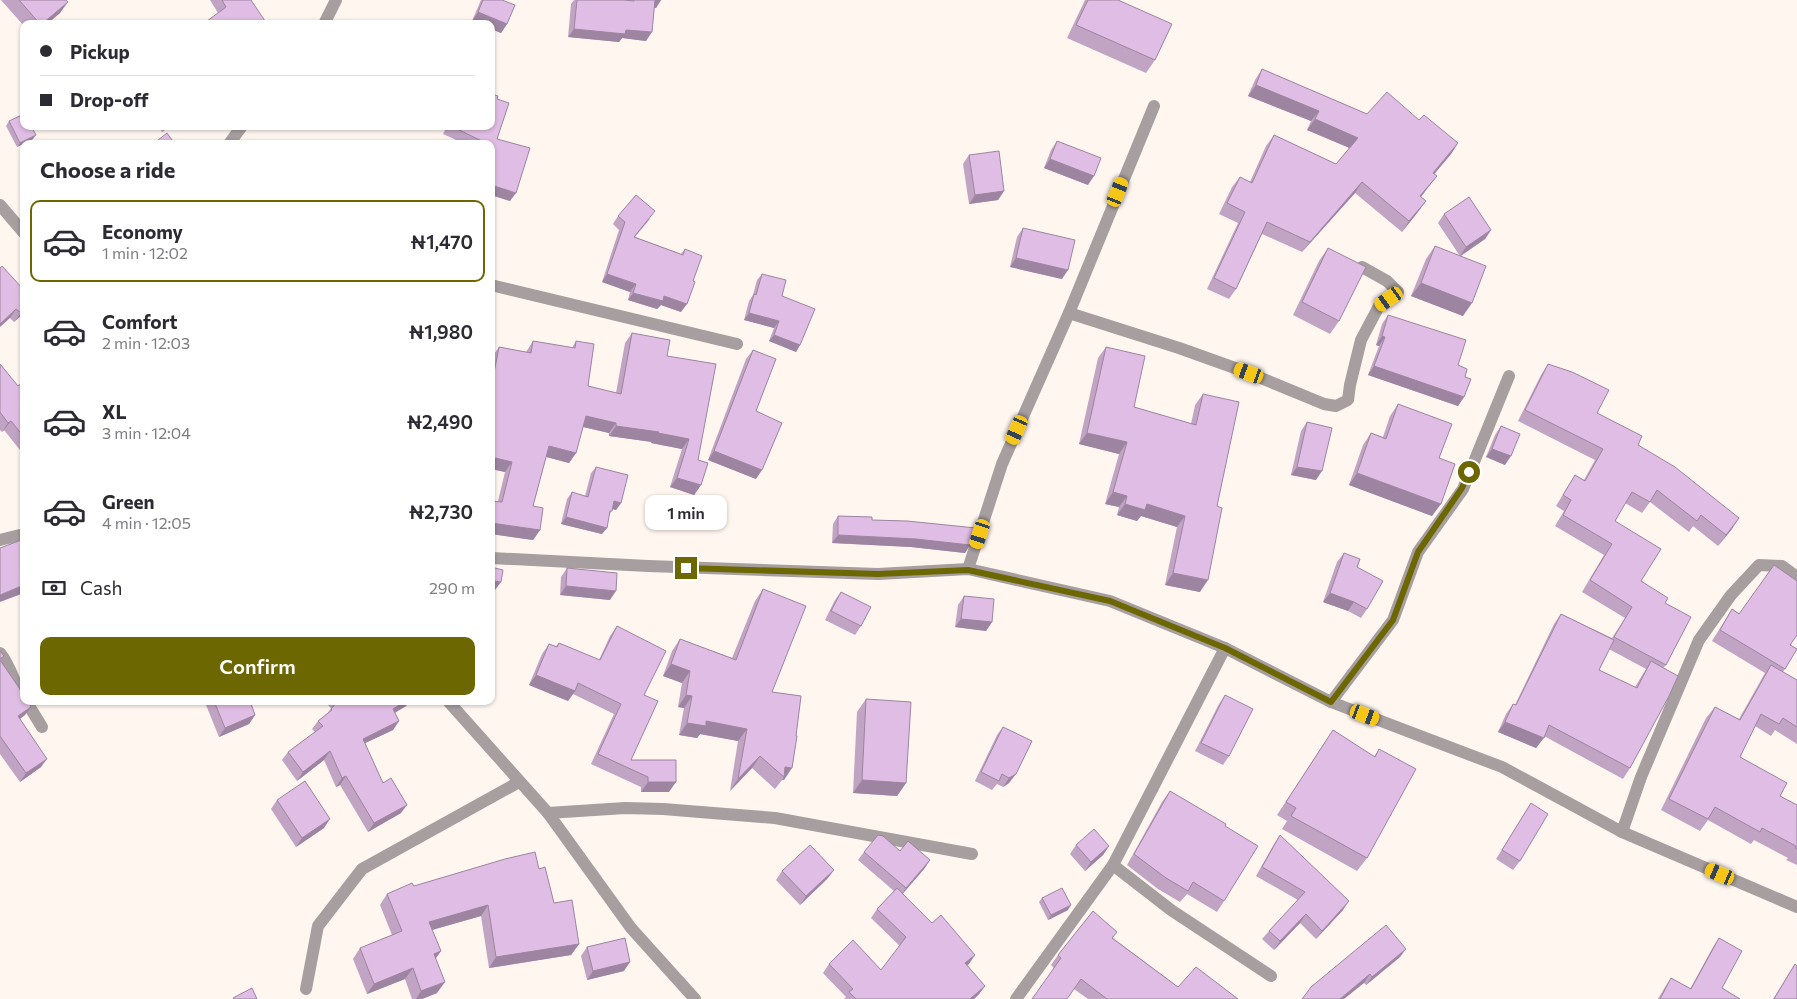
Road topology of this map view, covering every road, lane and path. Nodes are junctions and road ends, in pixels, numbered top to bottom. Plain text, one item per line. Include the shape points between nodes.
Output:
1 (336, 0) edge
2 (326, 20) edge
3 (1154, 106) dead end
4 (0, 205) edge
5 (20, 228) edge
6 (1362, 267) edge
7 (495, 286) edge
8 (1069, 313) junction
9 (737, 344) dead end
10 (1509, 376) dead end
11 (20, 535) edge
12 (0, 540) edge
13 (495, 558) edge
14 (968, 570) junction
15 (1797, 577) edge
16 (1225, 648) junction
17 (0, 653) edge
18 (20, 692) edge
19 (1331, 702) junction
20 (28, 705) edge
21 (452, 705) edge
22 (42, 726) dead end
23 (519, 782) junction
24 (548, 813) junction
25 (1622, 832) junction
26 (972, 854) dead end
27 (1113, 865) junction
28 (1797, 907) edge
29 (1271, 976) dead end
30 (306, 989) dead end
31 (695, 999) edge
32 (1016, 999) edge

1 - 2 street
3 - 8 street
4 - 5 street
6 - 8 street via 1387,281 1398,292 1379,306 1361,340 1348,400 1336,406 1179,348
7 - 9 street
8 - 14 street via 1002,464
10 - 19 street via 1462,488 1418,552 1393,620
11 - 12 street
13 - 14 street via 878,574
14 - 16 street via 1110,601
15 - 25 street via 1782,566 1759,565 1731,595 1699,640
16 - 19 street
16 - 27 street
17 - 18 street
19 - 25 street via 1502,767
20 - 22 street
21 - 23 street
23 - 24 street
23 - 30 street via 362,869 318,926
24 - 26 street via 625,808 774,818
24 - 31 street via 631,928
25 - 28 street
27 - 29 street via 1171,910
27 - 32 street

